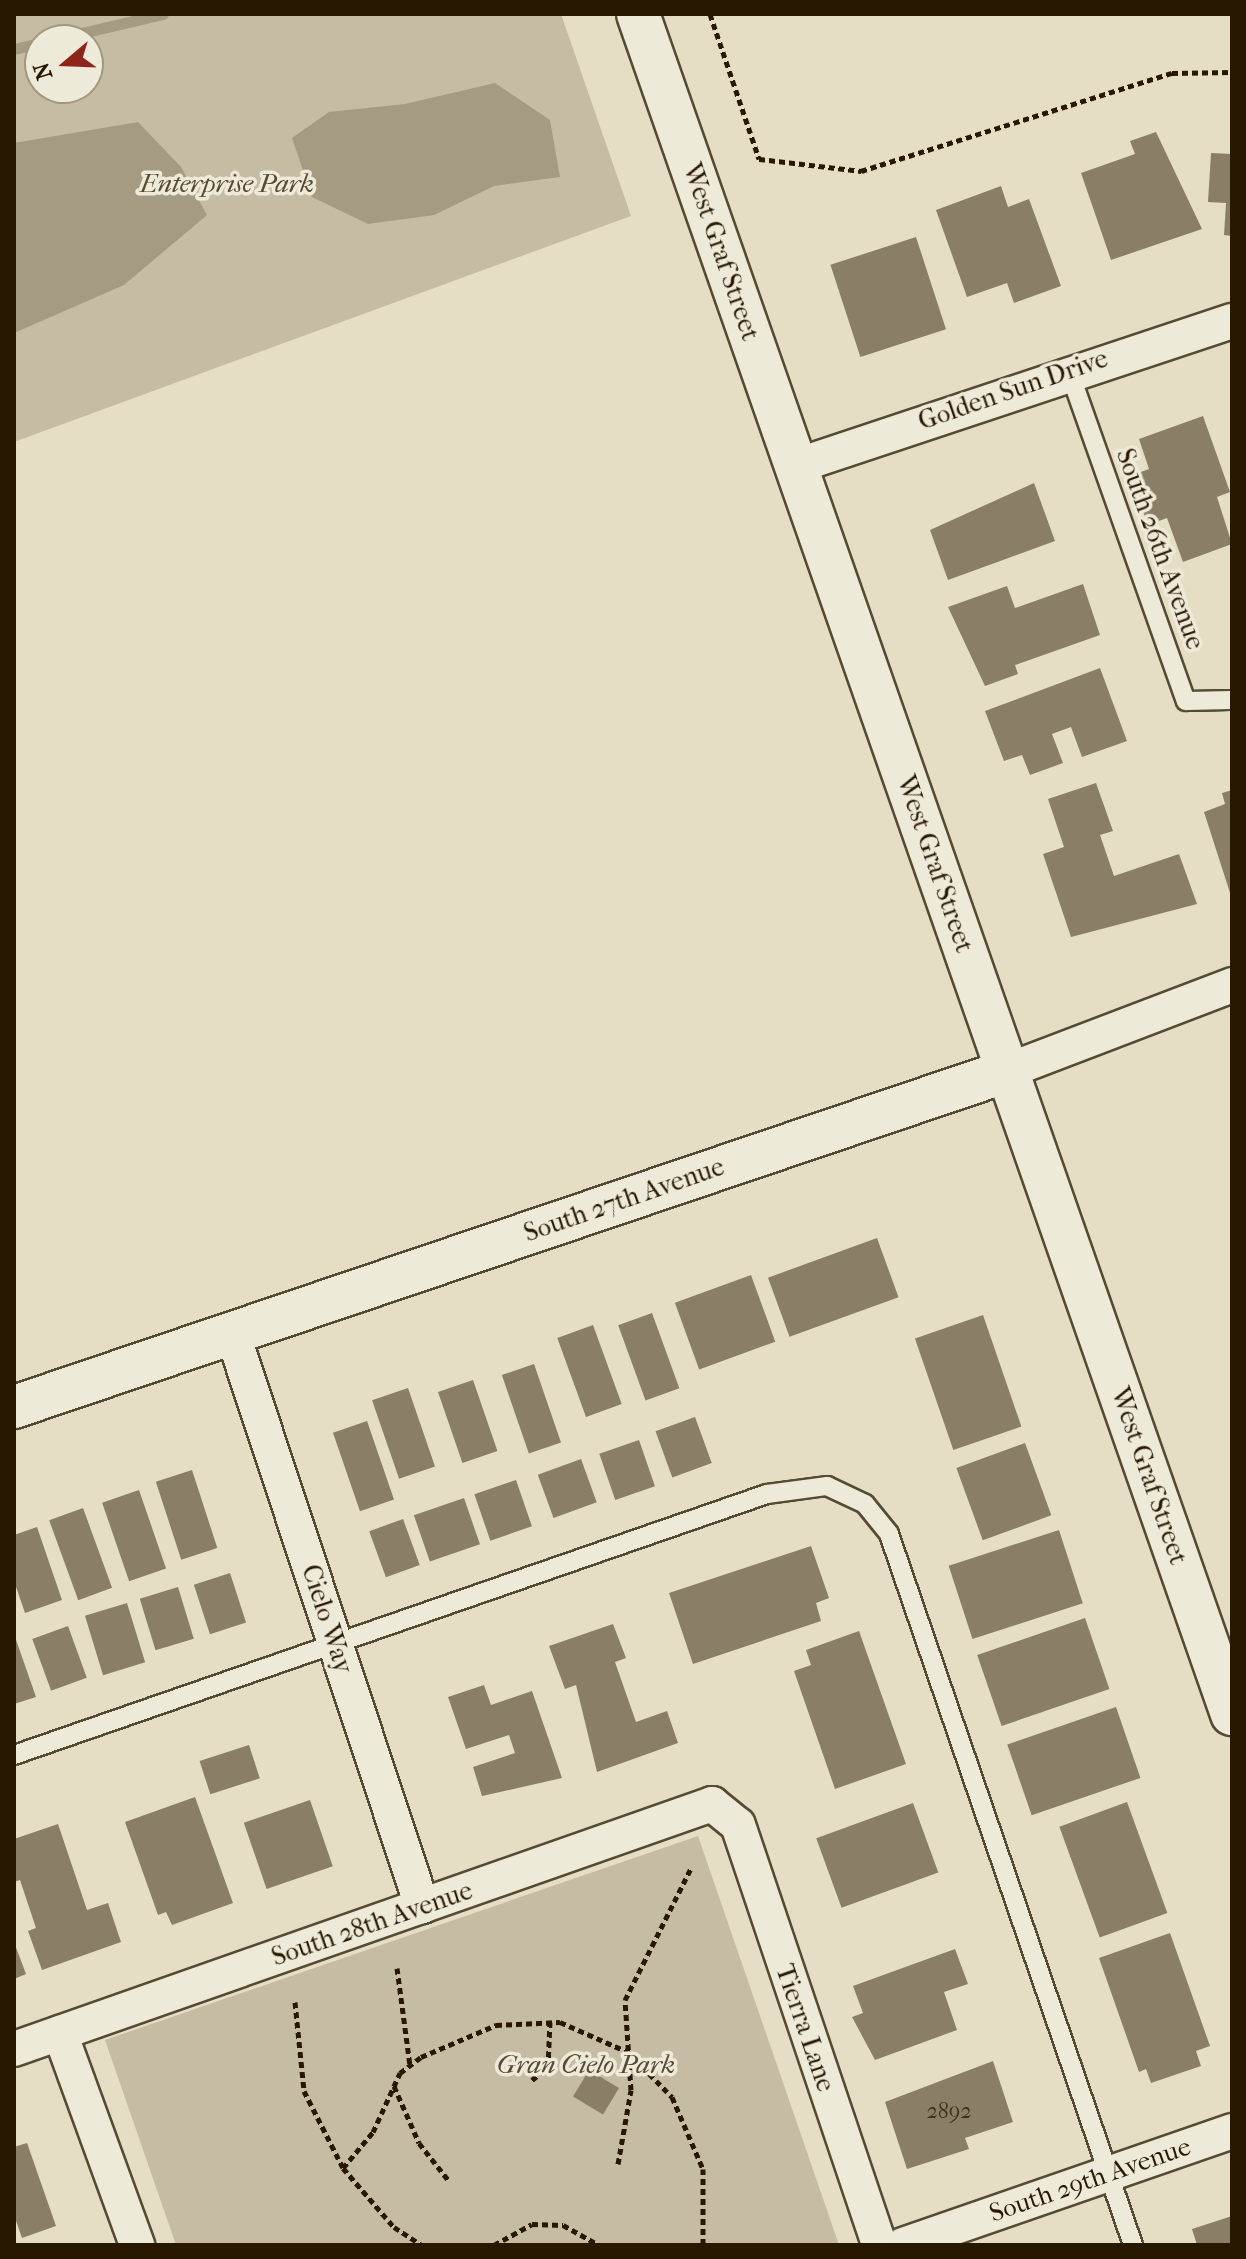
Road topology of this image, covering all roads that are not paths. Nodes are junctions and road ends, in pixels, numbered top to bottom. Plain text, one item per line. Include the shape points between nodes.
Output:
1 (638, 14) edge
2 (1232, 321) edge
3 (1069, 371) junction
4 (796, 466) junction
5 (1232, 700) edge
6 (1232, 985) edge
7 (1007, 1071) junction
8 (232, 1332) junction
9 (14, 1407) edge
10 (336, 1645) junction
11 (1232, 1714) edge
12 (14, 1755) edge
13 (730, 1813) joint
14 (422, 1906) junction
15 (60, 2033) junction
16 (14, 2049) edge
17 (1232, 2131) edge
18 (1109, 2174) junction
19 (137, 2245) edge
20 (879, 2245) edge
21 (903, 2245) edge
22 (1133, 2245) edge

1 - 4 street, West Graf Street
2 - 3 street, Golden Sun Drive
3 - 4 street, Golden Sun Drive
3 - 5 lane, South 26th Avenue via 1186,701
4 - 7 street, West Graf Street
6 - 7 street, South 27th Avenue
7 - 8 street, South 27th Avenue
7 - 11 street, West Graf Street
8 - 9 street, South 27th Avenue
8 - 10 street, Cielo Way
10 - 12 lane
10 - 14 street, Cielo Way
10 - 18 lane via 783,1489 827,1486 865,1504 889,1534
13 - 14 street, South 28th Avenue via 712,1804
13 - 20 street, Tierra Lane
14 - 15 street, South 28th Avenue
15 - 16 street, South 28th Avenue
15 - 19 street
17 - 18 street, South 29th Avenue
18 - 21 street, South 29th Avenue
18 - 22 lane

